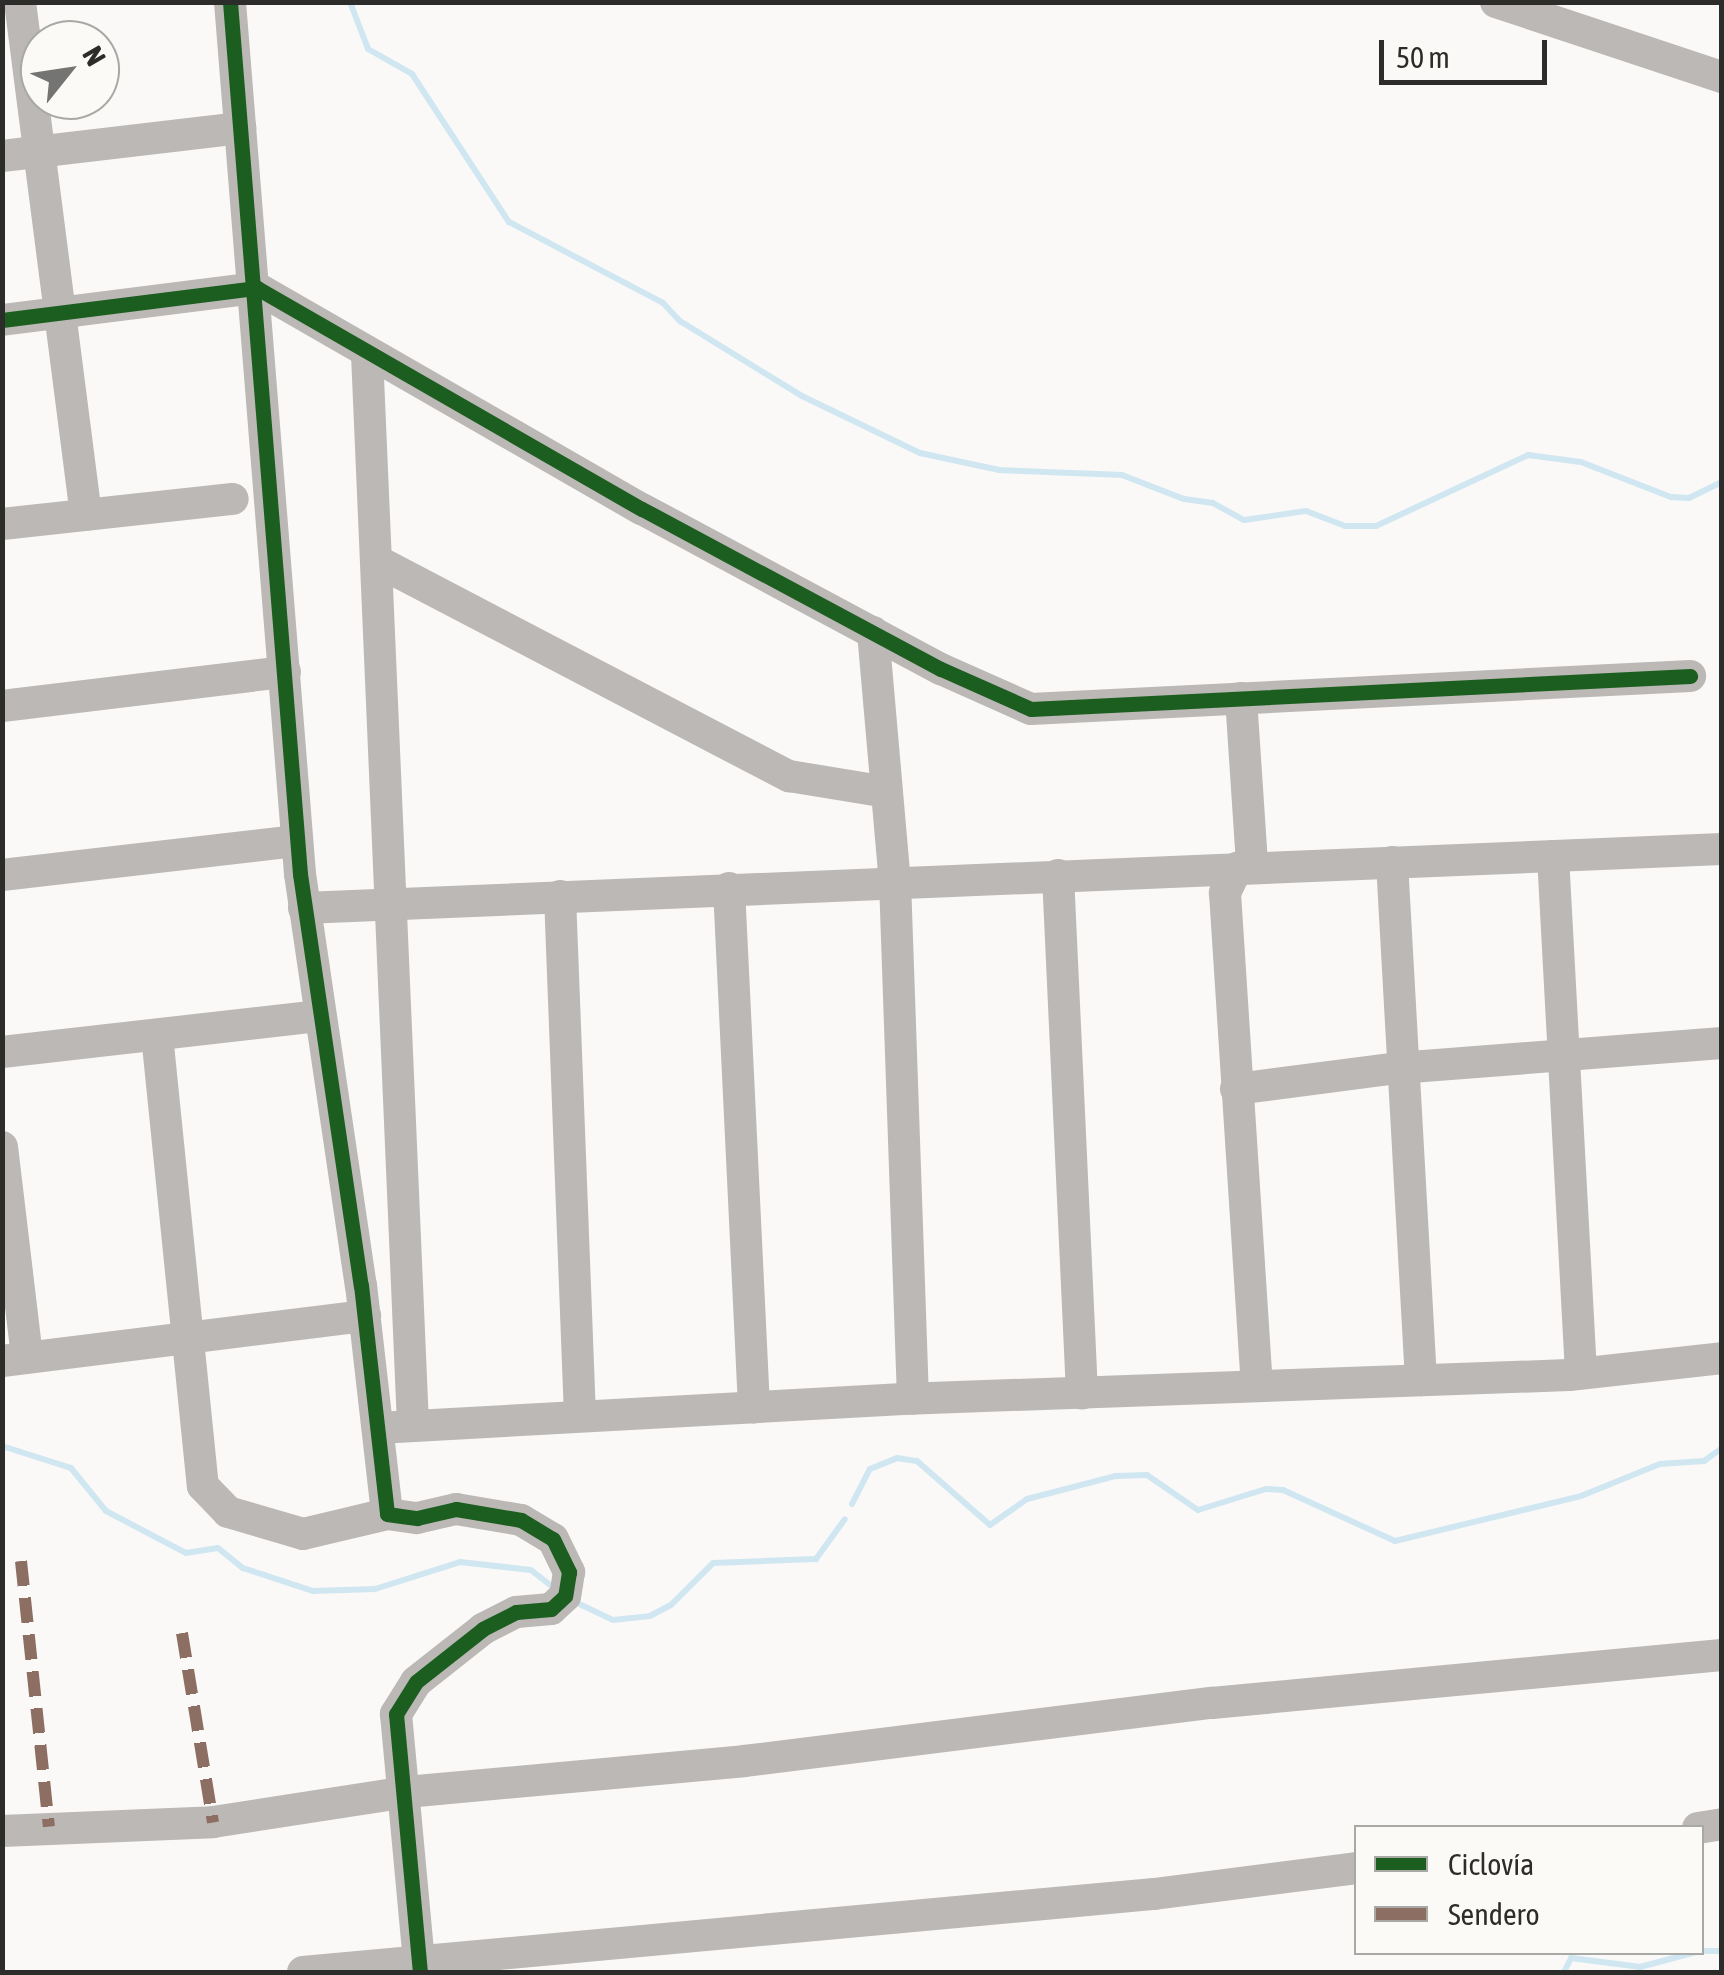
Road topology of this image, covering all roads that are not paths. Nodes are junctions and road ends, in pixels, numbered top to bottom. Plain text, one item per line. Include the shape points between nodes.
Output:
1 (20, 2) edge
2 (230, 2) edge
3 (1496, 2) edge
4 (1722, 77) edge
5 (240, 128) junction
6 (40, 152) junction
7 (2, 156) edge
8 (257, 288) junction
9 (61, 313) junction
10 (2, 320) edge
11 (368, 354) junction
12 (233, 499) dead end
13 (86, 515) junction
14 (2, 524) edge
15 (377, 561) junction
16 (873, 632) junction
17 (285, 672) junction
18 (1690, 676) dead end
19 (1241, 698) junction
20 (2, 706) edge
21 (886, 792) junction
22 (297, 841) junction
23 (1722, 849) edge
24 (1554, 856) junction
25 (1392, 862) junction
26 (1237, 868) junction
27 (2, 875) edge
28 (1058, 875) junction
29 (894, 882) junction
30 (729, 888) junction
31 (560, 896) junction
32 (394, 904) junction
33 (304, 908) junction
34 (320, 1016) junction
35 (156, 1034) junction
36 (1722, 1044) edge
37 (2, 1052) edge
38 (1564, 1055) junction
39 (1404, 1067) junction
40 (1236, 1089) junction
41 (2, 1146) edge
42 (365, 1316) junction
43 (188, 1338) junction
44 (1722, 1358) edge
45 (14, 1359) edge
46 (1581, 1373) junction
47 (1421, 1380) junction
48 (1256, 1386) junction
49 (1082, 1392) junction
50 (913, 1399) junction
51 (754, 1406) junction
52 (580, 1416) junction
53 (413, 1426) junction
54 (378, 1428) junction
55 (387, 1514) junction
56 (1722, 1654) edge
57 (406, 1792) junction
58 (2, 1831) edge
59 (1354, 1868) edge
60 (419, 1967) edge
61 (303, 1972) edge

1 - 6 street
2 - 5 street
3 - 4 street
5 - 6 street
5 - 8 street
6 - 7 street
6 - 9 street
8 - 9 street
8 - 11 street
8 - 17 street
9 - 10 street
9 - 13 street
11 - 15 street
11 - 16 street
12 - 13 street
13 - 14 street
15 - 21 street via 789,776
15 - 32 street
16 - 19 street via 1030,708
16 - 21 street
17 - 20 street
17 - 22 street
18 - 19 street
19 - 26 street via 1252,862
21 - 29 street
22 - 27 street
22 - 33 street
23 - 24 street
24 - 25 street
24 - 38 street
25 - 26 street
25 - 39 street
26 - 28 street
26 - 40 street via 1225,893
28 - 29 street
28 - 49 street
29 - 30 street
29 - 50 street
30 - 31 street
30 - 51 street
31 - 32 street
31 - 52 street
32 - 33 street
32 - 53 street
33 - 34 street
34 - 35 street
34 - 42 street
35 - 37 street
35 - 43 street
36 - 38 street
38 - 39 street
38 - 46 street
39 - 40 street
39 - 47 street
40 - 48 street
41 - 45 street
42 - 43 street
42 - 54 street
43 - 45 street
43 - 55 street via 203,1486 228,1512 303,1534
44 - 46 street
46 - 47 street
47 - 48 street
48 - 49 street
49 - 50 street
50 - 51 street
51 - 52 street
52 - 53 street
53 - 54 street
54 - 55 street
55 - 57 street via 417,1518 456,1510 521,1520 553,1539 569,1572 565,1596 552,1609 516,1612 483,1629 416,1682 396,1714
56 - 57 street
57 - 58 street via 213,1822
57 - 60 street
59 - 60 street
60 - 61 street

